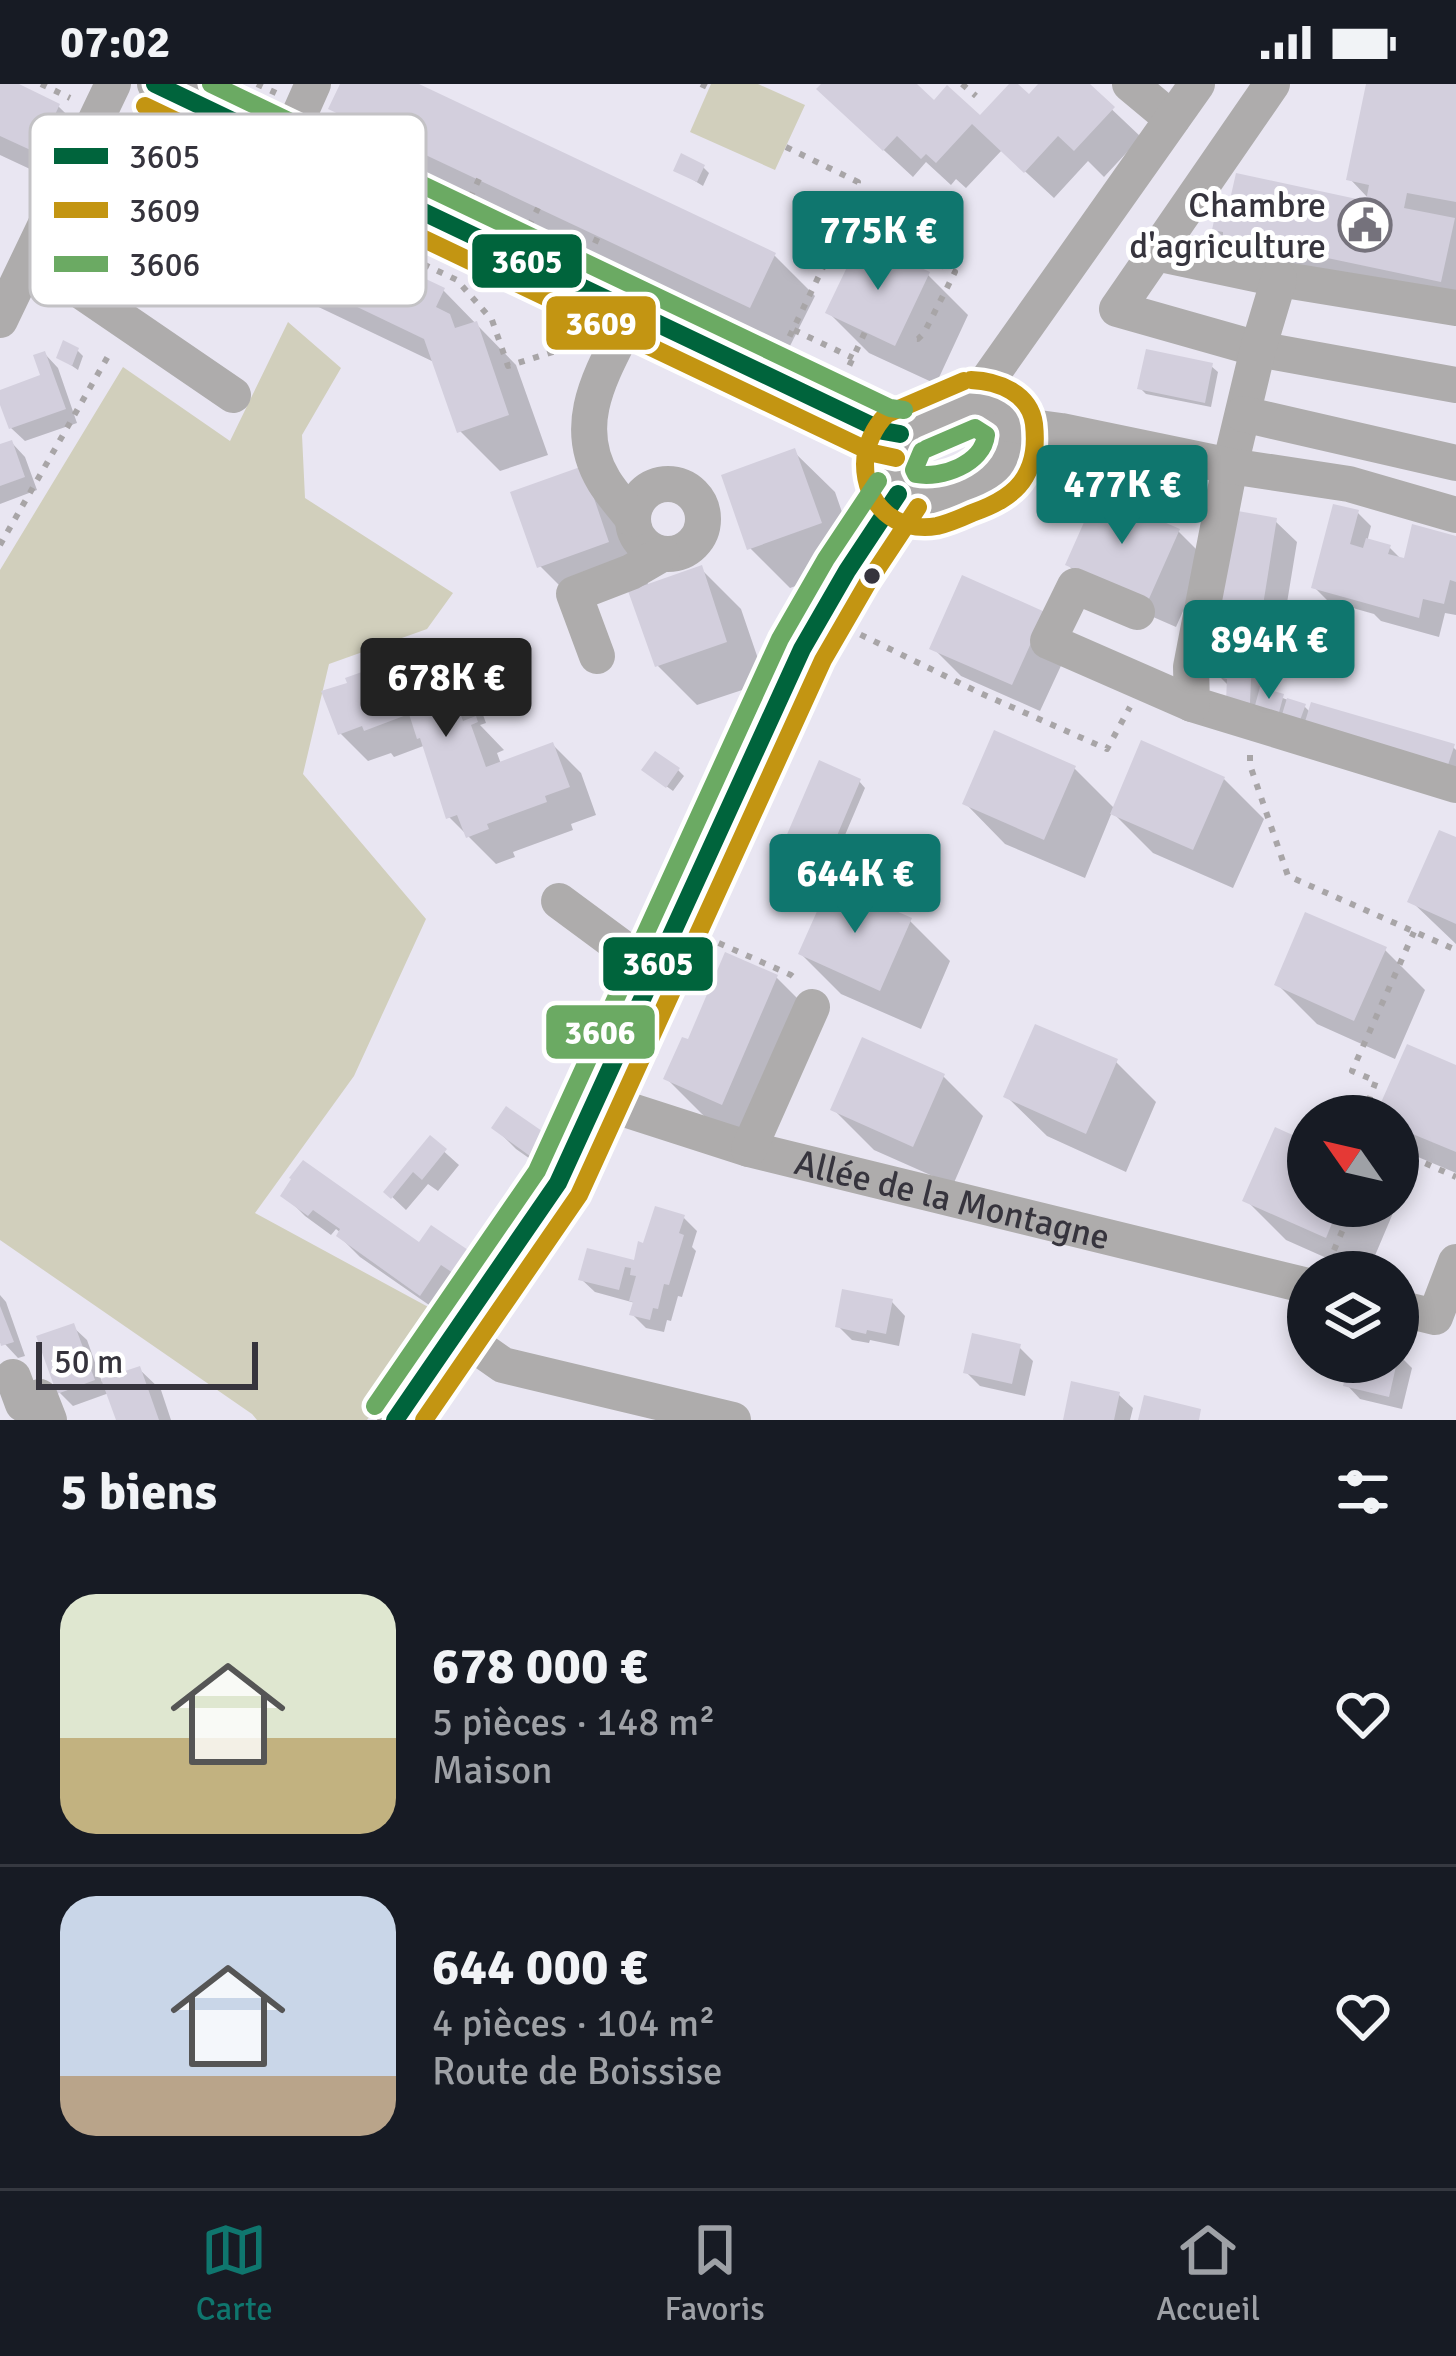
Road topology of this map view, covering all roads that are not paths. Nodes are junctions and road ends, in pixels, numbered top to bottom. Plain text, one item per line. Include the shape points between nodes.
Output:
1 (155, 84) edge
2 (313, 84) edge
3 (1130, 84) edge
4 (1197, 84) edge
5 (1272, 84) edge
6 (237, 114) edge
7 (300, 114) edge
8 (1172, 119) junction
9 (426, 211) edge
10 (1155, 253) junction
11 (30, 259) edge
12 (1279, 279) junction
13 (105, 306) edge
14 (1456, 308) edge
15 (0, 320) edge
16 (626, 326) junction
17 (1258, 349) junction
18 (1456, 385) edge
19 (233, 395) dead end
20 (971, 404) junction
21 (1259, 418) junction
22 (1010, 424) junction
23 (900, 434) junction
24 (1456, 463) edge
25 (1246, 469) junction
26 (898, 494) junction
27 (1456, 515) edge
28 (633, 519) junction
29 (662, 554) junction
30 (1137, 612) dead end
31 (597, 656) dead end
32 (1192, 704) junction
33 (1456, 785) edge
34 (559, 901) dead end
35 (655, 972) junction
36 (812, 1007) road end
37 (598, 1100) junction
38 (748, 1149) junction
39 (1456, 1262) edge
40 (1287, 1281) edge
41 (1445, 1319) edge
42 (457, 1332) junction
43 (13, 1377) dead end
44 (49, 1420) edge
45 (395, 1420) edge
46 (733, 1420) edge

1 - 6 street
2 - 7 street
3 - 8 street
4 - 8 street
5 - 10 street
8 - 20 street
9 - 16 street
10 - 12 street
10 - 17 street via 1118,309
11 - 15 street
12 - 14 street
12 - 17 street
13 - 19 street
16 - 23 street
16 - 28 street via 592,393 589,421 602,478
17 - 18 street
17 - 21 street
20 - 22 street via 989,405
20 - 23 street
21 - 24 street
21 - 25 street
22 - 25 street
22 - 26 street via 1011,449 987,481 933,502
23 - 26 street via 889,457
25 - 27 street via 1349,484
25 - 32 street via 1191,667
26 - 35 street via 820,615
28 - 29 street via 641,542
28 - 29 street via 650,488 674,484 695,496 704,519 695,541
29 - 31 street via 574,594
30 - 32 street via 1075,586 1048,641
32 - 33 street
34 - 35 street
35 - 37 street
36 - 38 street
37 - 38 street, Allée de la Montagne
37 - 42 street via 558,1183
38 - 40 street, Allée de la Montagne
39 - 41 street
42 - 45 street
42 - 46 street via 503,1365
43 - 44 street via 22,1404 40,1397

